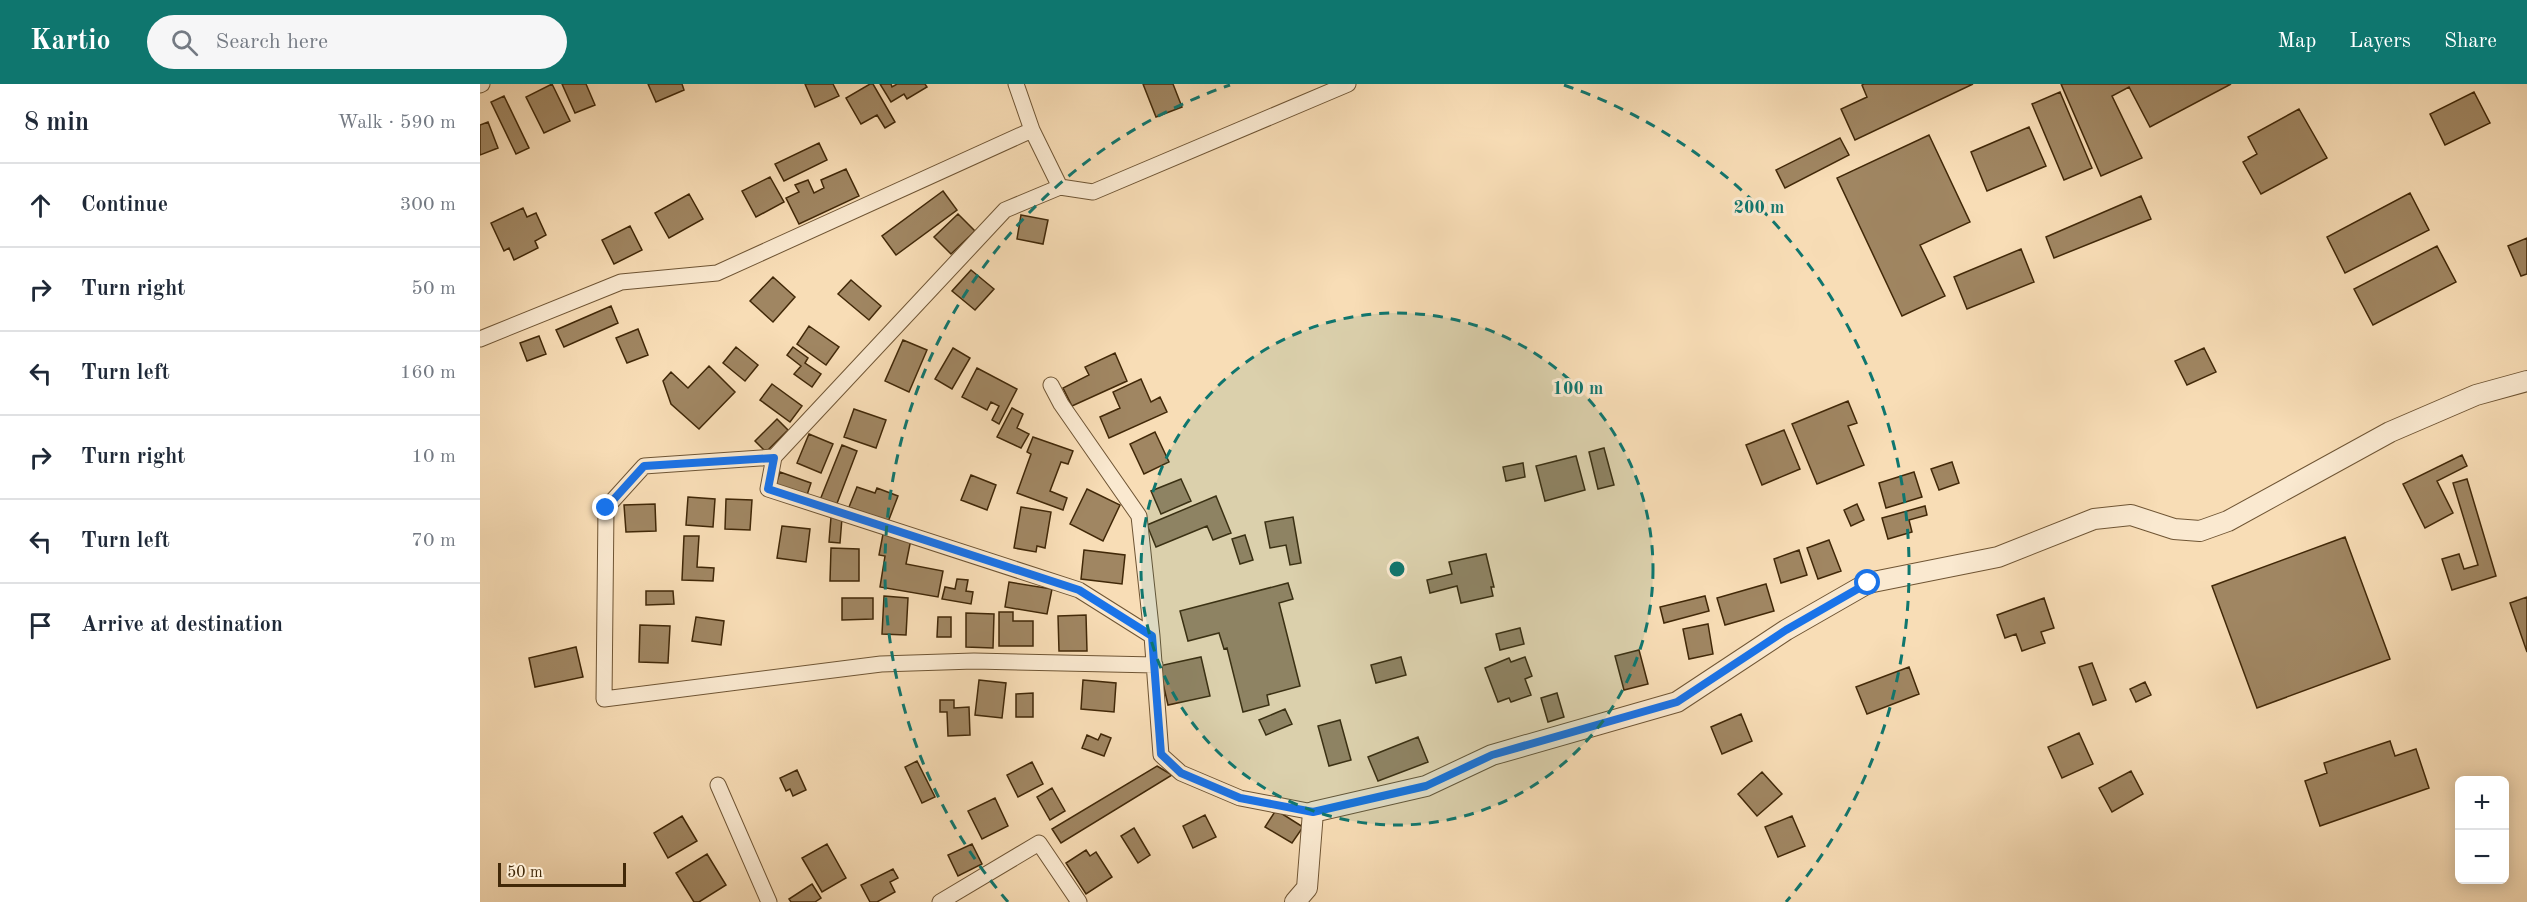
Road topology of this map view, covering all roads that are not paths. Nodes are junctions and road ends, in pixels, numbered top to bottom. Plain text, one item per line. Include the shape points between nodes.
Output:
1 (1016, 84) edge
2 (1348, 84) edge
3 (1032, 130) junction
4 (1060, 187) junction
5 (480, 339) edge
6 (2527, 381) edge
7 (1051, 385) dead end
8 (774, 458) junction
9 (1152, 636) junction
10 (1155, 665) junction
11 (718, 785) dead end
12 (1313, 812) junction
13 (769, 902) edge
14 (940, 902) edge
15 (1079, 902) edge
16 (1295, 902) edge

1 - 3 street
2 - 4 street via 1093,192
3 - 4 street
3 - 5 street via 717,273 621,282
4 - 8 street via 1005,210
6 - 12 street via 2476,394 2390,432 2228,521 2200,531 2174,529 2131,515 2094,519 1998,557 1868,583 1786,630 1677,702 1492,755 1426,786
7 - 9 street via 1139,516
8 - 9 street via 768,489 1079,590
8 - 10 street via 644,466 606,508 604,699 881,664 974,661
9 - 10 street
10 - 12 street via 1161,754 1181,773 1240,798
11 - 13 street
12 - 16 street via 1307,888
14 - 15 street via 1039,843

